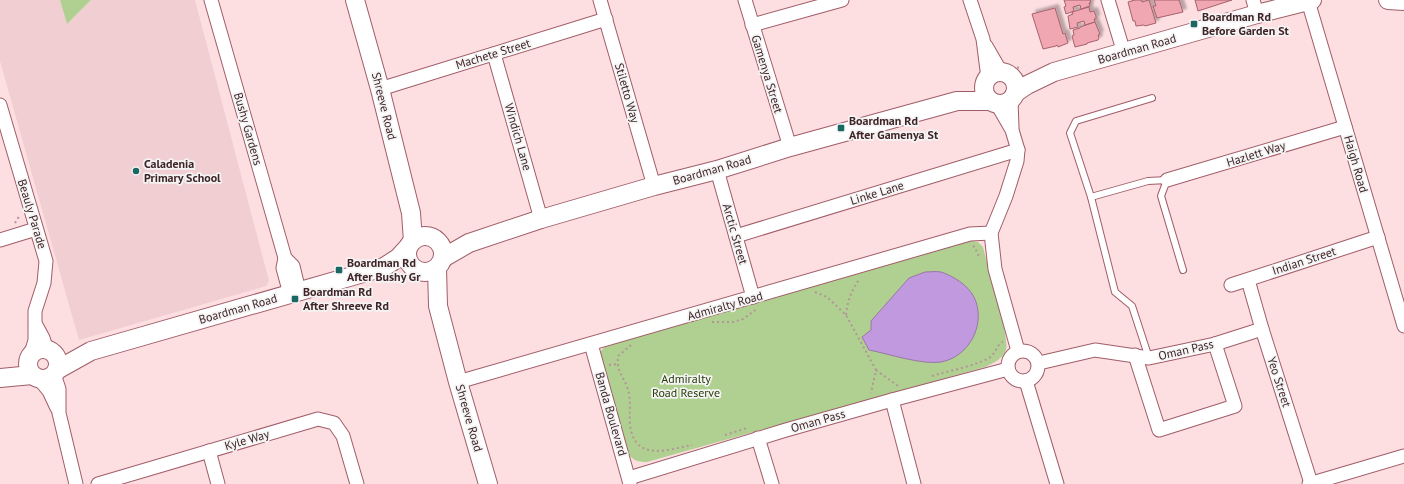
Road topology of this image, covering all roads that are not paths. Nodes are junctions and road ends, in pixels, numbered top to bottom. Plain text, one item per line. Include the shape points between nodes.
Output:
1 (211, 0) edge
2 (355, 0) edge
3 (600, 0) edge
4 (746, 0) edge
5 (842, 0) edge
6 (970, 0) edge
7 (1108, 0) edge
8 (1310, 0) edge
9 (1388, 0) edge
10 (1391, 0) edge
11 (1404, 1) edge
12 (1255, 7) edge
13 (606, 20) junction
14 (752, 25) junction
15 (1124, 53) junction
16 (494, 54) junction
17 (1054, 72) junction
18 (996, 76) junction
19 (380, 89) junction
20 (1152, 98) dead end
21 (1003, 99) junction
22 (957, 101) junction
23 (0, 105) edge
24 (1345, 127) junction
25 (790, 148) junction
26 (1018, 150) junction
27 (717, 170) junction
28 (1167, 180) junction
29 (654, 186) junction
30 (1091, 197) junction
31 (541, 219) junction
32 (36, 229) junction
33 (991, 233) junction
34 (736, 236) junction
35 (1378, 237) junction
36 (4, 238) edge
37 (425, 254) junction
38 (1182, 270) dead end
39 (1248, 280) junction
40 (1231, 285) dead end
41 (295, 293) junction
42 (753, 297) junction
43 (35, 323) junction
44 (1404, 326) edge
45 (1262, 328) junction
46 (591, 344) junction
47 (1215, 344) junction
48 (49, 351) junction
49 (91, 351) junction
50 (1018, 351) junction
51 (1135, 355) junction
52 (1149, 358) junction
53 (1038, 363) junction
54 (1008, 369) junction
55 (40, 370) junction
56 (1, 378) edge
57 (1026, 381) junction
58 (458, 382) junction
59 (891, 394) junction
60 (758, 438) junction
61 (209, 451) junction
62 (1404, 456) edge
63 (630, 481) edge
64 (76, 484) edge
65 (98, 484) edge
66 (218, 484) edge
67 (357, 484) edge
68 (488, 484) edge
69 (772, 484) edge
70 (914, 484) edge
71 (1057, 484) edge
72 (1310, 484) edge

1 - 41 street, Bushy Gardens via 286,258 283,268
2 - 19 street, Shreeve Road
3 - 13 street, Stiletto Way
4 - 14 street, Gamenya Street
5 - 14 street
6 - 18 street
7 - 15 street
8 - 12 street, Boardman Road
8 - 24 street, Haigh Road
9 - 10 street
10 - 11 street
12 - 15 street, Boardman Road
13 - 16 street, Machete Street
13 - 29 street, Stiletto Way
14 - 25 street, Gamenya Street
15 - 17 street, Boardman Road
16 - 19 street, Machete Street
16 - 31 street, Windich Lane
17 - 18 street, Boardman Road
17 - 21 street, Boardman Road
18 - 21 street via 984,91
18 - 21 street via 1014,81 1015,85
18 - 22 street, Boardman Road
19 - 37 street, Shreeve Road via 411,213
20 - 30 lane via 1076,121 1070,133
21 - 22 street, Boardman Road
21 - 26 street
22 - 25 street, Boardman Road
23 - 32 street, Beauly Parade
24 - 28 street, Hazlett Way
24 - 35 street, Haigh Road
25 - 27 street, Boardman Road
26 - 33 street via 1006,196
26 - 34 street, Linke Lane
27 - 29 street, Boardman Road
27 - 34 street, Arctic Street
28 - 30 lane via 1148,181
28 - 38 lane via 1161,196
29 - 31 street, Boardman Road
30 - 52 lane via 1115,292 1132,306
31 - 37 street, Boardman Road via 469,243
32 - 36 street
32 - 43 street, Beauly Parade via 46,267 35,311
33 - 42 street, Admiralty Road via 970,234
33 - 50 street via 995,269
34 - 42 street, Arctic Street
35 - 39 street, Indian Street
35 - 44 street, Haigh Road
37 - 41 street, Boardman Road via 398,258 384,267
37 - 58 street, Shreeve Road via 426,284 438,306
39 - 40 street, Indian Street
39 - 45 street, Yeo Street
41 - 49 street, Boardman Road
42 - 46 street, Admiralty Road
43 - 48 street
43 - 55 street, Beauly Parade
45 - 47 street, Oman Pass
45 - 72 street, Yeo Street
46 - 58 street, Admiralty Road
46 - 63 street, Banda Boulevard
47 - 51 street via 1235,406 1159,430
47 - 52 street, Oman Pass
48 - 49 street, Boardman Road
48 - 55 street, Boardman Road via 37,350
49 - 55 street, Boardman Road
50 - 53 street via 1027,351 1035,356
50 - 54 street via 1011,356
51 - 52 street, Oman Pass
51 - 53 street, Oman Pass via 1095,350
53 - 57 street via 1038,372
54 - 57 street via 1019,381
54 - 59 street, Oman Pass
55 - 56 street, Boardman Road
55 - 64 street via 58,389 59,413
57 - 71 street
58 - 68 street, Shreeve Road
59 - 60 street, Oman Pass
59 - 70 street
60 - 63 street, Oman Pass
60 - 69 street
61 - 65 street, Kyle Way
61 - 66 street
61 - 67 street, Kyle Way via 318,419 334,423 343,436
62 - 72 street

